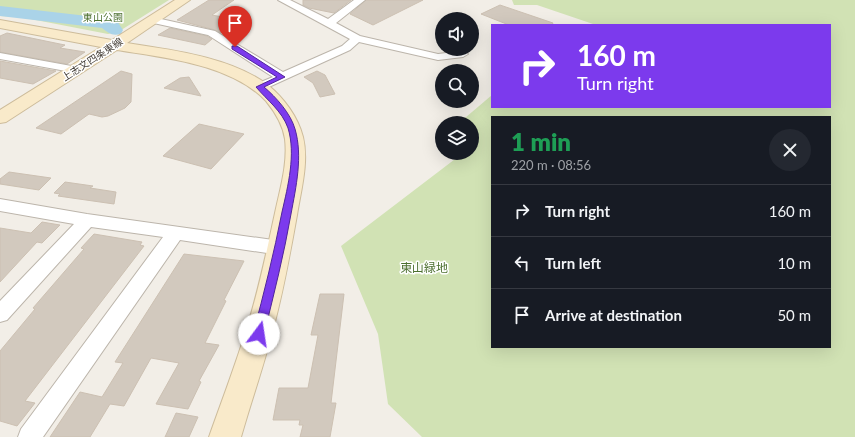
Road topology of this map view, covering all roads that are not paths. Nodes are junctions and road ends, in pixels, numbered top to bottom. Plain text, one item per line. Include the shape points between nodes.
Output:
1 (184, 0) edge
2 (283, 0) edge
3 (360, 0) edge
4 (152, 20) junction
5 (328, 22) junction
6 (0, 24) edge
7 (357, 38) junction
8 (113, 45) junction
9 (0, 56) edge
10 (447, 56) edge
11 (77, 70) junction
12 (282, 77) junction
13 (260, 87) junction
14 (0, 118) edge
15 (0, 205) edge
16 (87, 220) junction
17 (176, 232) junction
18 (280, 248) junction
19 (0, 314) edge
20 (29, 437) edge
21 (225, 437) edge

1 - 4 street, 上志文四条東線
2 - 5 street
3 - 5 street via 333,21
4 - 8 street, 上志文四条東線
4 - 12 street via 211,33
5 - 7 street
6 - 8 street
7 - 10 street via 438,57
7 - 12 street via 346,48
8 - 11 street, 上志文四条東線
8 - 13 street via 207,64 238,75
9 - 11 street
11 - 14 street, 上志文四条東線
12 - 13 street
13 - 18 street via 286,118 295,146 292,184
15 - 16 street
16 - 17 street
16 - 19 street
17 - 18 street
17 - 20 street
18 - 21 street via 259,334

